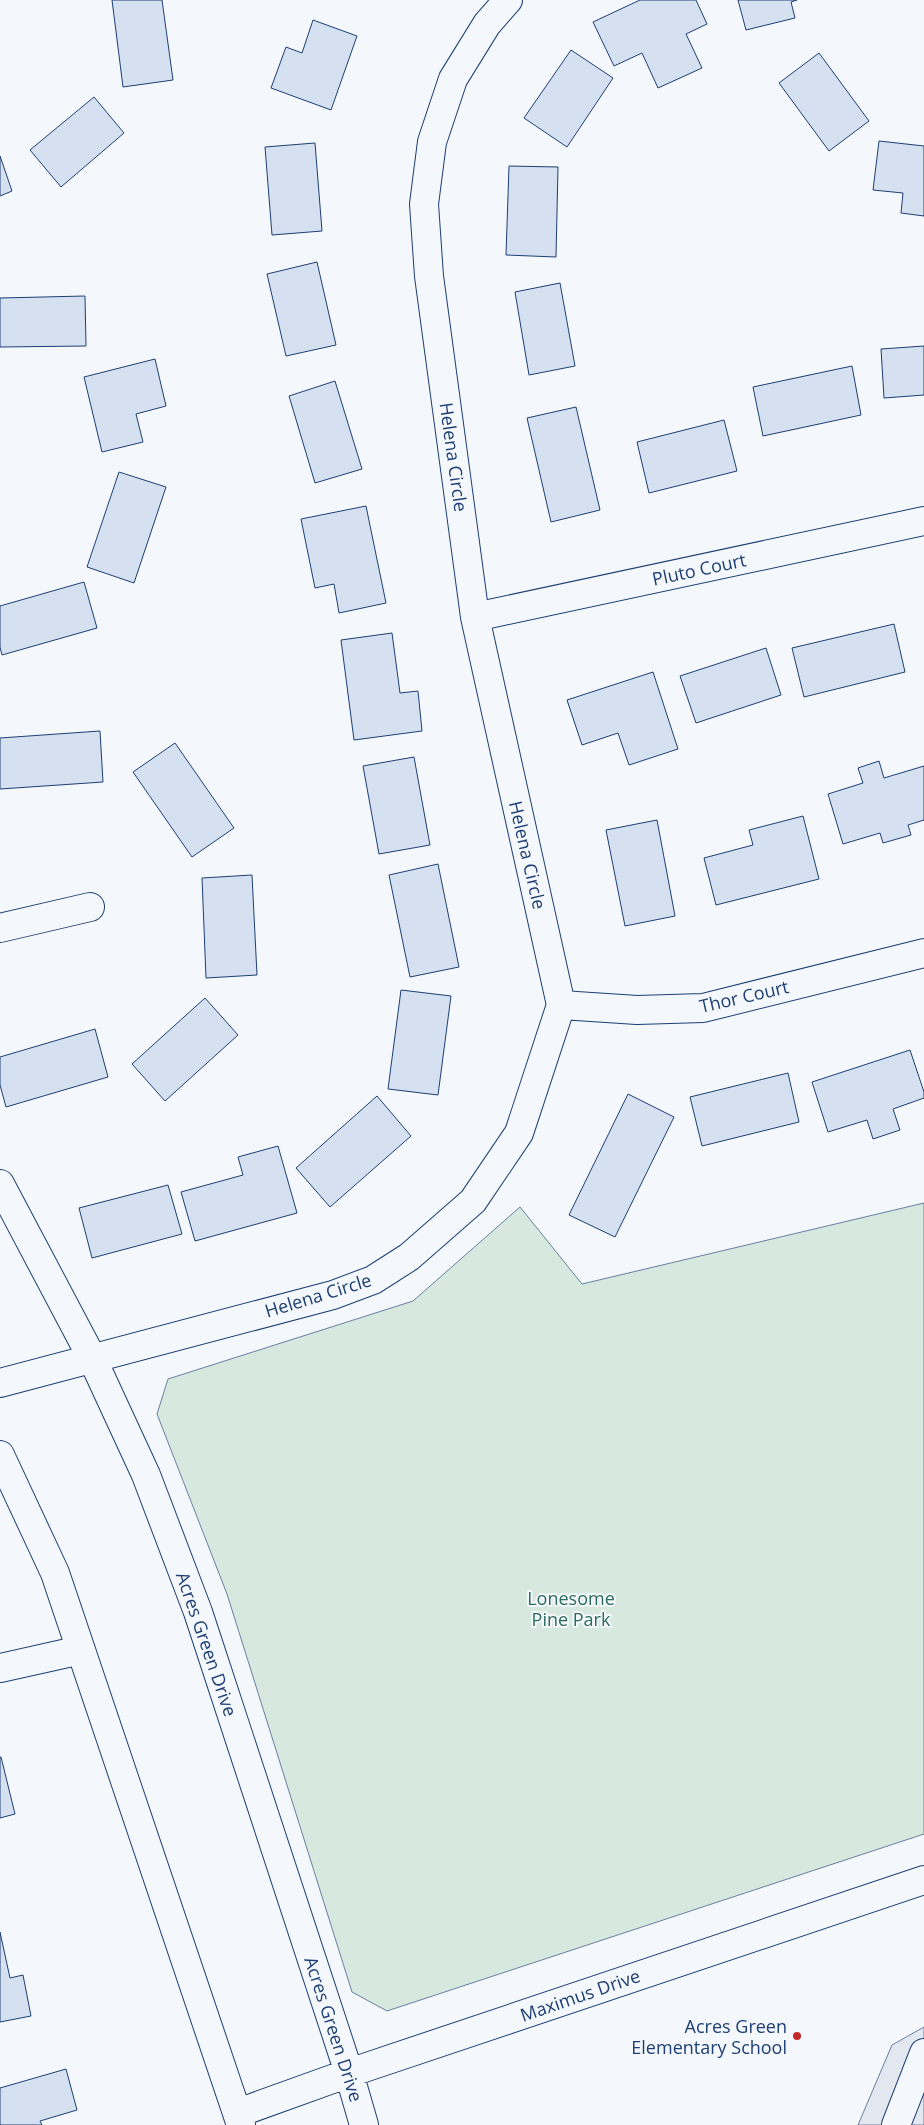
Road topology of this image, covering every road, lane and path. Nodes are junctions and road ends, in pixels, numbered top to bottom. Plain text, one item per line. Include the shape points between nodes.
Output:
1 (508, 0) edge
2 (924, 521) edge
3 (475, 617) junction
4 (90, 907) dead end
5 (0, 928) edge
6 (924, 953) edge
7 (561, 1005) junction
8 (0, 1184) edge
9 (92, 1358) junction
10 (0, 1383) edge
11 (0, 1455) edge
12 (81, 1650) junction
13 (0, 1668) edge
14 (924, 1880) edge
15 (924, 2053) edge
16 (350, 2073) junction
17 (240, 2119) edge
18 (364, 2125) edge
19 (896, 2125) edge

1 - 3 street, Helena Circle via 487,24 453,79 432,142 424,204 429,276
2 - 3 street, Pluto Court
3 - 7 street, Helena Circle
4 - 5 street
6 - 7 street, Thor Court via 703,1008 637,1010
7 - 9 street, Helena Circle via 519,1133 473,1201 409,1257 373,1280 333,1295
8 - 9 street, Acres Green Drive
9 - 10 street, Helena Circle
9 - 16 street, Acres Green Drive via 146,1474 198,1612
11 - 12 street via 56,1573
12 - 13 street
12 - 17 street
14 - 16 street, Maximus Drive
15 - 19 street
16 - 17 street, Maximus Drive
16 - 18 street, Acres Green Drive

